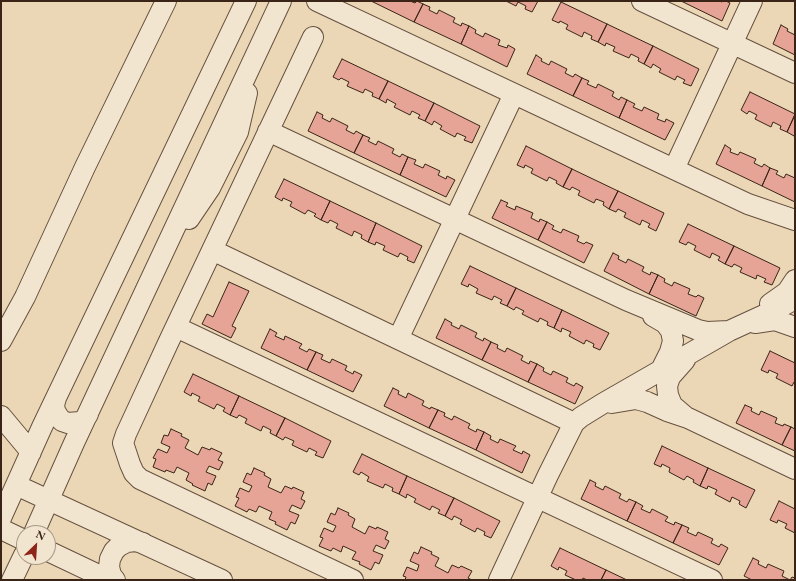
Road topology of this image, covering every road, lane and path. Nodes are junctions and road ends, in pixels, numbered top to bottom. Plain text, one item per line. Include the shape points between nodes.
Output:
1 (166, 1) edge
2 (246, 1) edge
3 (281, 1) edge
4 (317, 1) edge
5 (642, 1) edge
6 (752, 1) edge
7 (313, 37) dead end
8 (732, 43) junction
9 (795, 73) edge
10 (514, 94) junction
11 (268, 131) junction
12 (674, 169) junction
13 (748, 204) junction
14 (454, 219) junction
15 (795, 220) edge
16 (795, 235) edge
17 (212, 250) junction
18 (795, 280) edge
19 (795, 299) edge
20 (626, 300) junction
21 (176, 327) junction
22 (795, 327) edge
23 (734, 329) junction
24 (398, 338) junction
25 (1, 341) edge
26 (691, 354) junction
27 (662, 370) junction
28 (56, 398) junction
29 (602, 404) junction
30 (88, 414) junction
31 (1, 416) edge
32 (688, 418) junction
33 (574, 423) junction
34 (31, 452) junction
35 (795, 469) edge
36 (16, 485) junction
37 (538, 497) junction
38 (49, 499) junction
39 (1, 518) edge
40 (38, 525) edge
41 (1, 529) edge
42 (16, 536) edge
43 (143, 543) junction
44 (56, 555) edge
45 (19, 565) edge
46 (12, 580) edge
47 (109, 580) edge
48 (115, 580) edge
49 (222, 580) edge
50 (353, 580) edge
51 (499, 580) edge
52 (712, 580) edge

1 - 25 street via 88,160 25,297
2 - 28 street
3 - 30 street
4 - 10 street
5 - 8 street
6 - 8 street
7 - 11 street
8 - 9 street
8 - 12 street
10 - 12 street
10 - 14 street
11 - 14 street
11 - 17 street
12 - 13 street
13 - 15 street
13 - 16 street via 764,217 784,226
14 - 20 street
14 - 24 street
17 - 21 street
17 - 24 street
18 - 23 street via 787,292
19 - 23 street
20 - 23 street via 698,330 706,332
20 - 27 street via 665,323 671,331 674,341
21 - 37 street
21 - 50 street via 123,442 134,473 147,483
22 - 23 street via 775,320
23 - 26 street
24 - 33 street
26 - 27 street
26 - 32 street via 670,377 667,386 672,405
27 - 29 street
28 - 30 street via 55,411 62,421 80,422
28 - 34 street
29 - 32 street via 636,399
29 - 33 street
30 - 38 street
31 - 34 street
32 - 35 street
33 - 37 street
34 - 36 street
36 - 38 street
36 - 39 street
37 - 51 street
37 - 52 street
38 - 40 street
38 - 43 street
41 - 42 street
43 - 48 street via 127,542 114,551 109,567
43 - 49 street
44 - 47 street
45 - 46 street

